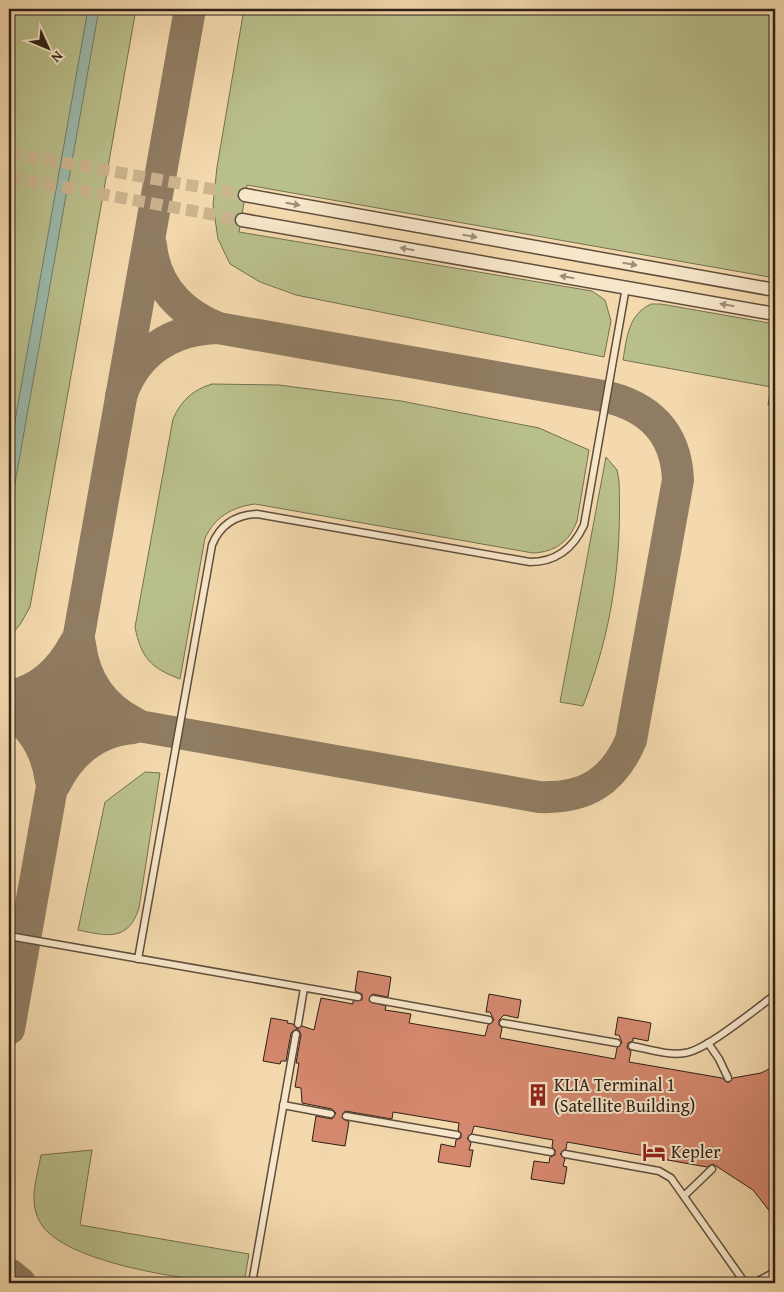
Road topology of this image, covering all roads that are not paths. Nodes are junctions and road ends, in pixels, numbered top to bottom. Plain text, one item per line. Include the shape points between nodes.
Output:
1 (245, 195) tunnel mouth
2 (242, 220) tunnel mouth
3 (626, 287) junction
4 (775, 290) edge
5 (775, 314) edge
6 (9, 936) edge
7 (138, 959) junction
8 (304, 988) junction
9 (775, 995) edge
10 (358, 997) dead end
11 (372, 999) dead end
12 (488, 1020) dead end
13 (503, 1023) dead end
14 (298, 1024) dead end
15 (296, 1034) dead end
16 (617, 1043) dead end
17 (708, 1043) junction
18 (632, 1046) dead end
19 (728, 1078) dead end
20 (283, 1105) junction
21 (332, 1114) dead end
22 (346, 1116) dead end
23 (457, 1135) dead end
24 (472, 1138) dead end
25 (551, 1152) dead end
26 (565, 1154) dead end
27 (712, 1169) dead end
28 (685, 1195) junction
29 (775, 1272) edge
30 (252, 1283) edge
31 (745, 1283) edge
32 (754, 1283) edge

1 -> 4 street
3 -> 2 street
5 -> 3 street
3 - 7 lane via 584,525 575,542 560,555 530,562 257,514 232,520 216,535
6 - 7 lane
7 - 8 lane
8 - 10 lane
8 - 14 lane
9 - 17 lane
11 - 12 lane
13 - 16 lane
15 - 20 lane
17 - 18 lane via 684,1054
17 - 19 lane
20 - 21 lane
20 - 30 lane
22 - 23 lane
24 - 25 lane
26 - 28 lane via 660,1171 671,1178
27 - 28 lane
28 - 31 lane
29 - 32 lane

